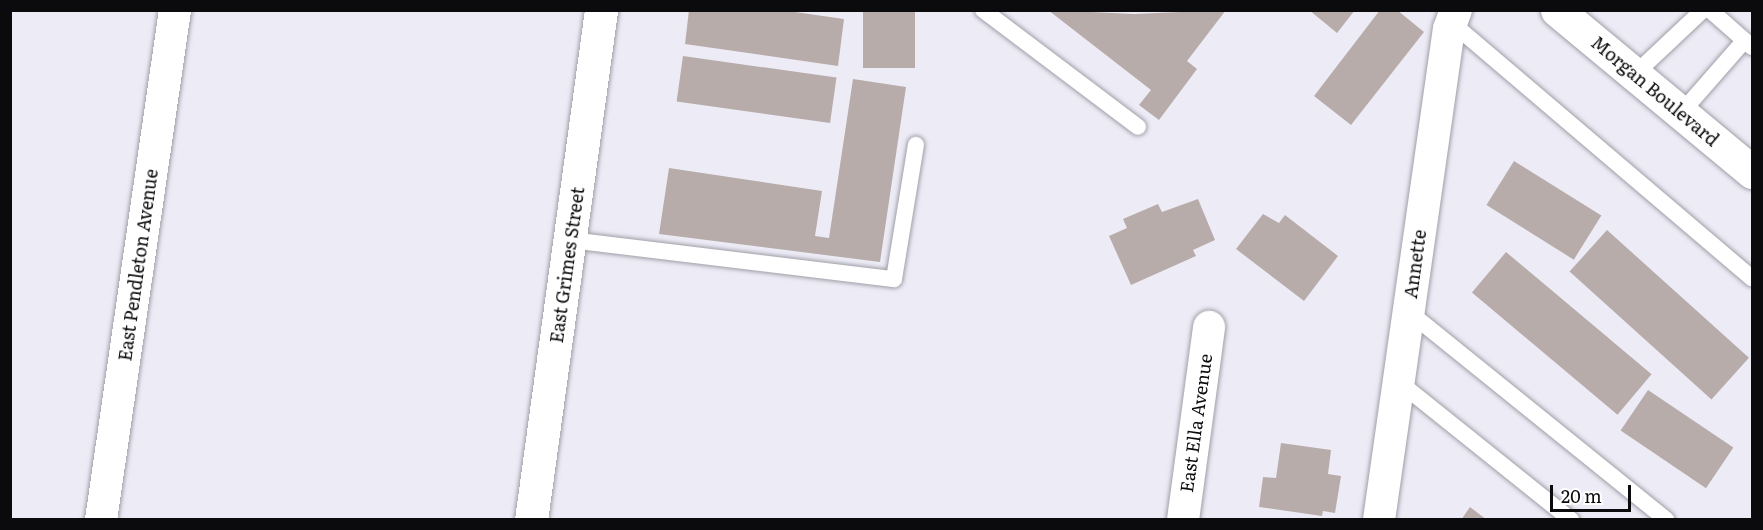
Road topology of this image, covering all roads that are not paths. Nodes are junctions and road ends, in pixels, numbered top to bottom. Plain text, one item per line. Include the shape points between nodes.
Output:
1 (175, 10) edge
2 (602, 10) edge
3 (983, 10) edge
4 (1557, 10) edge
5 (1703, 10) edge
6 (1710, 10) edge
7 (1454, 17) edge
8 (1748, 44) edge
9 (1635, 74) junction
10 (1681, 113) junction
11 (1138, 127) dead end
12 (916, 145) dead end
13 (1752, 172) edge
14 (570, 240) junction
15 (1752, 278) edge
16 (1409, 312) junction
17 (1209, 327) dead end
18 (1399, 382) junction
19 (101, 519) edge
20 (531, 519) edge
21 (1183, 519) edge
22 (1379, 519) edge
23 (1571, 519) edge
24 (1667, 519) edge

1 - 19 street, East Pendleton Avenue
2 - 14 street, East Grimes Street
3 - 11 lane
4 - 9 street, Morgan Boulevard
5 - 9 lane
6 - 8 lane
7 - 15 lane
7 - 16 street, Annette
8 - 10 lane
9 - 10 street, Morgan Boulevard
10 - 13 street, Morgan Boulevard
12 - 14 lane via 894,279
14 - 20 street, East Grimes Street
16 - 18 street, Annette
16 - 24 lane
17 - 21 street, East Ella Avenue
18 - 22 street, Annette
18 - 23 lane

